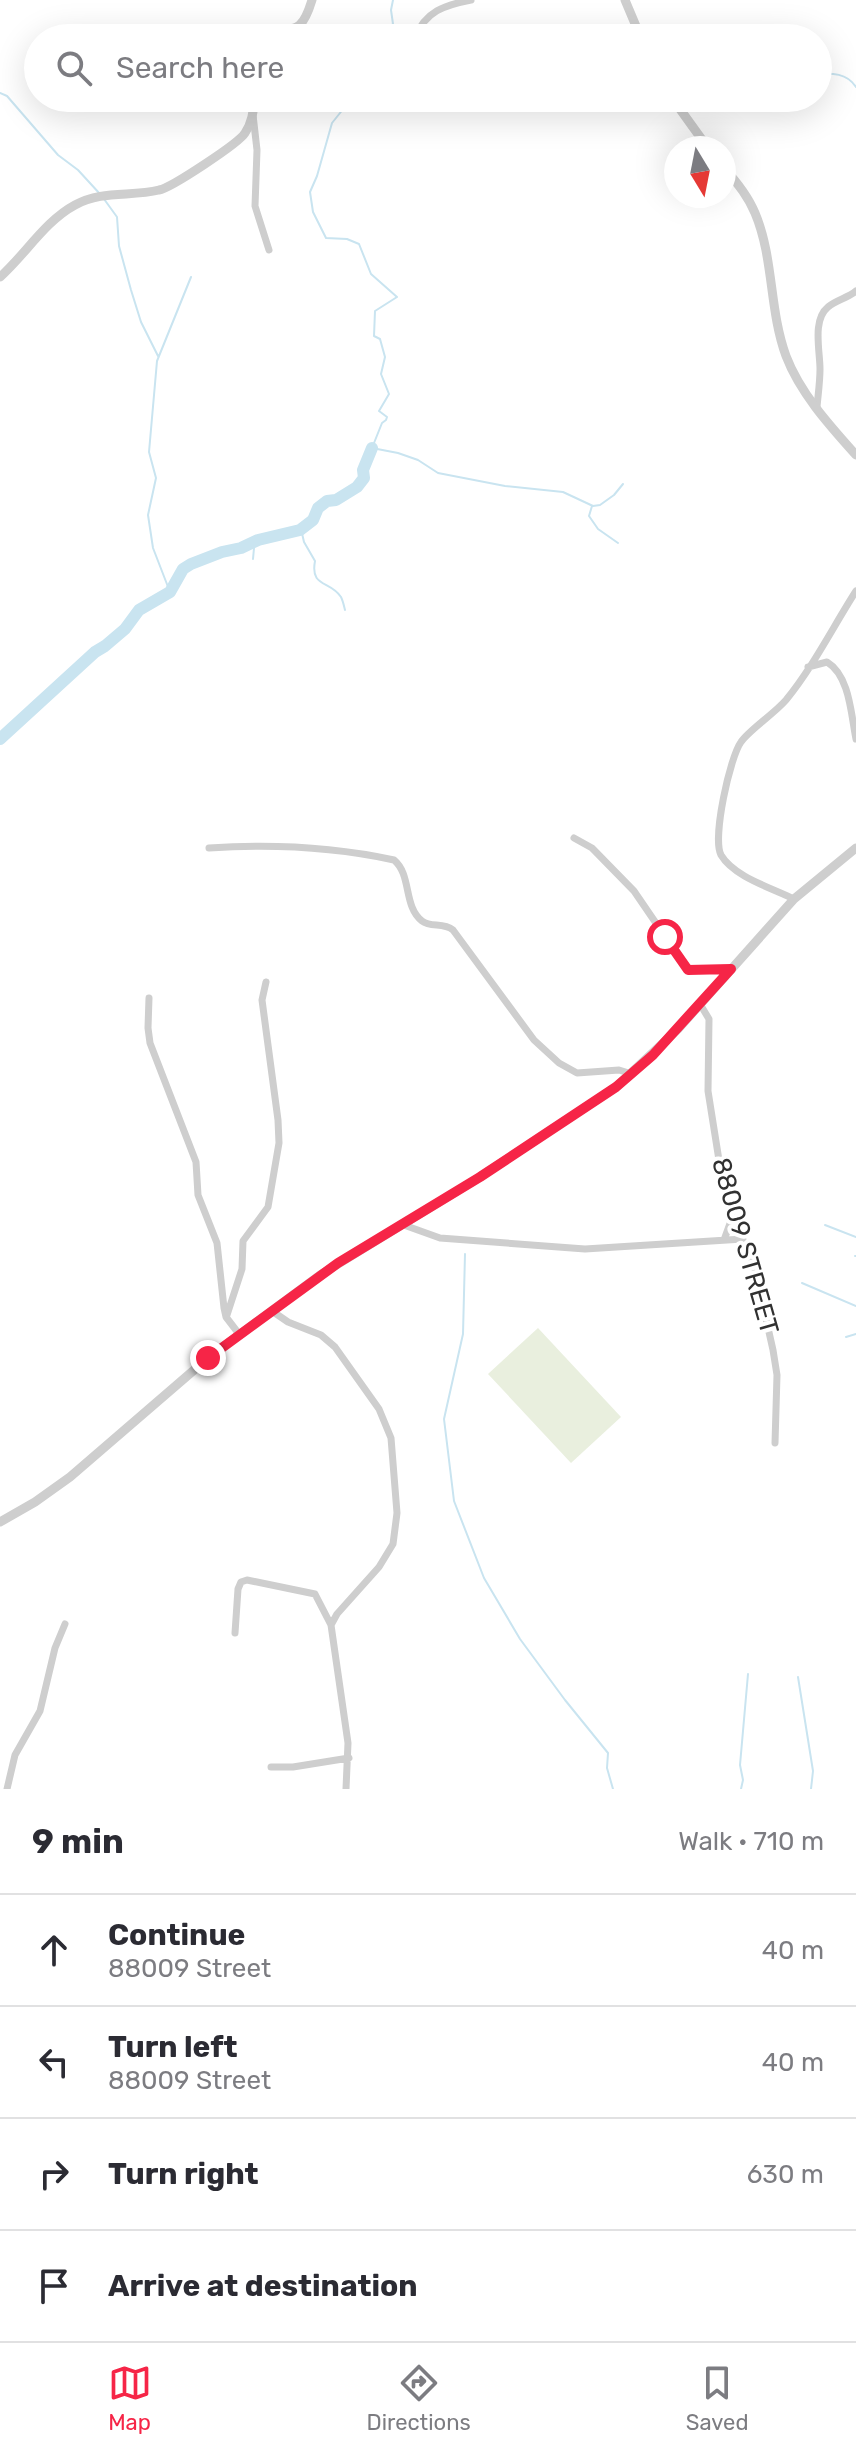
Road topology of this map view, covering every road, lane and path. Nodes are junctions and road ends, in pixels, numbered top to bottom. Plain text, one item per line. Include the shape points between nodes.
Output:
1 (312, 0) edge
2 (471, 0) edge
3 (625, 0) edge
4 (302, 24) edge
5 (421, 24) edge
6 (635, 24) edge
7 (682, 112) edge
8 (253, 113) joint
9 (699, 136) edge
10 (736, 185) edge
11 (269, 250) dead end
12 (0, 277) edge
13 (856, 291) edge
14 (841, 301) junction
15 (856, 303) edge
16 (817, 407) junction
17 (856, 455) edge
18 (856, 591) edge
19 (808, 667) junction
20 (856, 739) edge
21 (574, 838) dead end
22 (209, 848) dead end
23 (856, 848) edge
24 (794, 899) junction
25 (731, 969) junction
26 (266, 982) dead end
27 (149, 998) dead end
28 (700, 1004) junction
29 (632, 1074) junction
30 (732, 1218) junction
31 (401, 1224) junction
32 (743, 1239) junction
33 (724, 1240) junction
34 (272, 1311) junction
35 (226, 1317) junction
36 (239, 1334) junction
37 (775, 1443) dead end
38 (0, 1522) edge
39 (65, 1624) dead end
40 (331, 1625) junction
41 (235, 1633) dead end
42 (349, 1758) junction
43 (271, 1767) dead end
44 (7, 1789) edge
45 (346, 1789) edge

1 - 4 street
2 - 5 street via 435,10
3 - 6 street
7 - 9 street
8 - 11 street via 255,206
8 - 12 street via 241,138 176,185 101,196 71,207
10 - 16 street via 753,210 765,249 780,339 795,376
13 - 14 street
14 - 15 street
14 - 16 street via 829,306 819,326
16 - 17 street
18 - 19 street
19 - 20 street via 827,662 837,669
19 - 24 street via 771,716 741,741 717,837 730,865
21 - 25 street via 592,848 642,902 688,970
22 - 29 street via 320,849 394,860 415,912 428,924 453,930 534,1040 559,1063 577,1073
23 - 24 street
24 - 25 street
25 - 28 street
26 - 35 street via 262,1000 279,1143 268,1207 243,1241 242,1269
27 - 35 street via 150,1043 196,1162 198,1195 217,1243
28 - 29 street
28 - 30 street, 88009 STREET via 709,1019 708,1091
29 - 31 street via 566,1122
30 - 32 street, 88009 STREET
30 - 33 street
31 - 33 street via 440,1238 585,1249
31 - 34 street
32 - 33 street
32 - 37 street, 88009 STREET via 775,1362
34 - 36 street
34 - 40 street via 335,1347 379,1409 391,1438 397,1534 379,1567
35 - 36 street
36 - 38 street via 83,1468
39 - 44 street via 40,1711 15,1755
40 - 41 street via 315,1594 247,1580 238,1589
40 - 42 street
42 - 43 street
42 - 45 street

